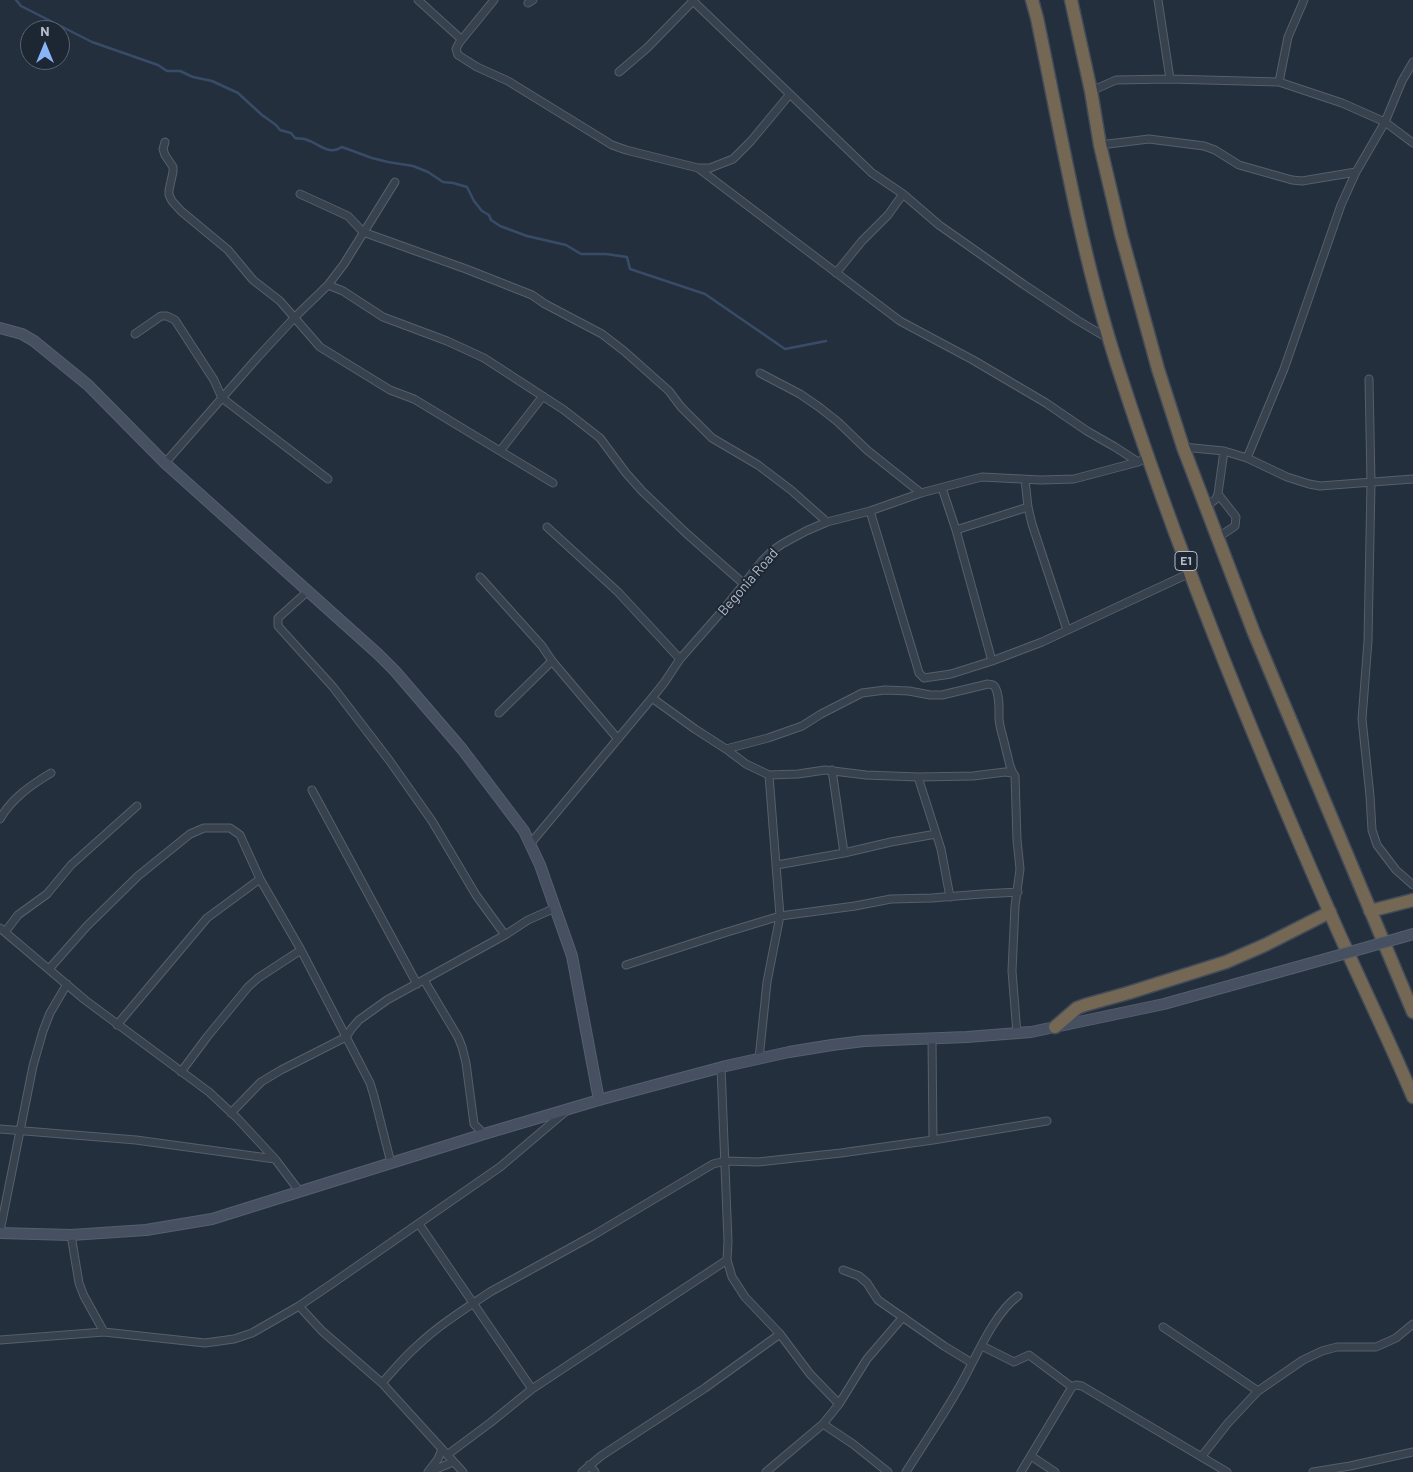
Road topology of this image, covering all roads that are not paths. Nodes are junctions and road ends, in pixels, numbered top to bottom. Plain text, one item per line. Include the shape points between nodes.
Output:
1 (418, 0) edge
2 (494, 0) edge
3 (692, 0) edge
4 (1032, 0) edge
5 (1071, 0) edge
6 (1158, 0) edge
7 (1304, 0) edge
8 (461, 39) junction
9 (1413, 62) edge
10 (620, 72) dead end
11 (1170, 79) junction
12 (1278, 82) junction
13 (1090, 90) junction
14 (790, 94) junction
15 (1385, 122) junction
16 (165, 142) dead end
17 (1413, 143) edge
18 (1100, 145) junction
19 (698, 168) junction
20 (1356, 172) junction
21 (395, 182) dead end
22 (300, 194) dead end
23 (903, 194) junction
24 (363, 232) junction
25 (836, 273) junction
26 (328, 285) junction
27 (295, 317) junction
28 (0, 328) edge
29 (134, 334) dead end
30 (1109, 339) junction
31 (760, 373) dead end
32 (1369, 379) dead end
33 (543, 396) junction
34 (222, 398) junction
35 (1183, 447) junction
36 (500, 450) junction
37 (1224, 451) junction
38 (1248, 458) junction
39 (1143, 460) junction
40 (165, 463) junction
41 (328, 479) dead end
42 (1413, 479) edge
43 (1025, 480) junction
44 (553, 483) dead end
45 (1371, 483) junction
46 (942, 488) junction
47 (921, 493) junction
48 (1218, 494) junction
49 (1028, 507) junction
50 (1206, 507) junction
51 (870, 511) junction
52 (827, 522) junction
53 (547, 526) dead end
54 (956, 530) junction
55 (1217, 538) junction
56 (1190, 573) junction
57 (480, 577) dead end
58 (744, 584) junction
59 (308, 591) junction
60 (1067, 630) junction
61 (680, 659) junction
62 (552, 661) junction
63 (992, 661) junction
64 (652, 698) junction
65 (499, 713) dead end
66 (618, 739) junction
67 (726, 749) junction
68 (832, 770) junction
69 (50, 773) dead end
70 (1012, 773) junction
71 (769, 775) junction
72 (918, 777) junction
73 (312, 790) dead end
74 (137, 806) dead end
75 (0, 819) edge
76 (936, 834) junction
77 (530, 844) junction
78 (844, 854) junction
79 (777, 865) junction
80 (260, 878) junction
81 (1413, 885) edge
82 (1018, 892) junction
83 (950, 897) junction
84 (1413, 900) edge
85 (555, 908) junction
86 (1370, 911) junction
87 (1330, 912) junction
88 (780, 916) junction
89 (3, 930) edge
90 (506, 935) junction
91 (1408, 936) edge
92 (301, 950) junction
93 (626, 965) dead end
94 (49, 968) junction
95 (424, 980) junction
96 (66, 984) junction
97 (417, 984) junction
98 (1413, 1012) edge
99 (118, 1025) junction
100 (1056, 1026) junction
101 (1017, 1034) junction
102 (346, 1037) junction
103 (932, 1039) junction
104 (759, 1059) junction
105 (721, 1068) junction
106 (181, 1072) junction
107 (1413, 1097) edge
108 (599, 1100) junction
109 (569, 1109) junction
110 (232, 1113) junction
111 (1047, 1121) dead end
112 (0, 1129) edge
113 (19, 1130) junction
114 (484, 1134) junction
115 (932, 1140) junction
116 (275, 1159) junction
117 (725, 1161) junction
118 (391, 1163) junction
119 (300, 1192) junction
120 (419, 1224) junction
121 (0, 1232) edge
122 (70, 1235) junction
123 (726, 1260) junction
124 (843, 1270) dead end
125 (1018, 1296) dead end
126 (474, 1303) junction
127 (299, 1306) junction
128 (903, 1317) junction
129 (1413, 1324) edge
130 (1163, 1327) dead end
131 (104, 1332) junction
132 (780, 1334) junction
133 (0, 1340) edge
134 (982, 1346) junction
135 (972, 1363) junction
136 (382, 1383) junction
137 (1072, 1387) junction
138 (532, 1389) junction
139 (1258, 1391) junction
140 (838, 1404) junction
141 (823, 1424) junction
142 (444, 1452) junction
143 (1413, 1452) edge
144 (1031, 1456) junction
145 (1202, 1456) junction
146 (453, 1462) junction
147 (589, 1465) junction
148 (429, 1472) edge
149 (464, 1472) edge
150 (582, 1472) edge
151 (595, 1472) edge
152 (766, 1472) edge
153 (888, 1472) edge
154 (906, 1472) edge
155 (1021, 1472) edge
156 (1055, 1472) edge
157 (1227, 1472) edge
158 (1313, 1472) edge

1 - 8 street
2 - 8 street
3 - 10 street
3 - 14 street
4 - 30 highway, E1 via 1066,165
5 - 13 highway
6 - 11 street
7 - 12 street via 1288,37
8 - 19 street via 456,49 458,55 508,81 612,145
9 - 15 street
11 - 12 street
11 - 13 street via 1116,80
12 - 15 street
13 - 18 highway
14 - 19 street via 751,141 732,158 710,168
14 - 23 street via 872,173
15 - 17 street
15 - 20 street
16 - 27 street via 164,155 173,167 169,190 172,201 228,250 253,280
18 - 20 street via 1149,139 1204,146 1239,165 1292,180
18 - 35 highway via 1155,360
19 - 25 street
20 - 38 street
21 - 24 street
22 - 24 street via 348,216
23 - 25 street
23 - 30 street via 939,225
24 - 26 street
24 - 52 street via 532,295 602,334 669,391 712,438 758,464
25 - 39 street via 900,321 973,360 1087,432
26 - 27 street
26 - 33 street via 383,316 484,358
27 - 34 street
27 - 36 street via 320,347 390,390 414,399
28 - 40 main road via 22,334 88,385
29 - 34 street via 161,316 175,320
30 - 39 highway, E1
31 - 47 street via 819,407
32 - 45 street
33 - 36 street
33 - 58 street via 600,438 642,491
34 - 40 street
34 - 41 street
35 - 37 street
35 - 50 highway
36 - 44 street
37 - 38 street
37 - 48 street
38 - 45 street via 1309,484
39 - 43 street, Begonia Road via 1074,479
39 - 56 highway, E1
40 - 59 main road
42 - 45 street
43 - 46 street, Begonia Road via 982,477
43 - 49 street
45 - 81 street via 1368,641 1362,719 1372,830 1383,854
46 - 47 street, Begonia Road
46 - 54 street
47 - 51 street, Begonia Road
48 - 50 street
48 - 55 street via 1236,517 1234,526
49 - 54 street
49 - 60 street
50 - 55 highway
51 - 52 street, Begonia Road
51 - 63 street via 919,673 924,678 951,674
52 - 58 street, Begonia Road via 772,551
53 - 61 street via 618,592
54 - 63 street
55 - 86 highway
56 - 60 street
56 - 87 highway, E1
57 - 62 street
58 - 61 street, Begonia Road
59 - 77 main road via 395,671 462,749 524,831
59 - 90 street via 278,618 278,626 333,687 388,760 432,822 476,895
60 - 63 street
61 - 64 street, Begonia Road
62 - 65 street
62 - 66 street
64 - 66 street, Begonia Road
64 - 67 street
66 - 77 street, Begonia Road
67 - 70 street via 802,726 862,693 886,690 942,695 988,684 996,689 1001,734
67 - 71 street
68 - 71 street
68 - 72 street
68 - 78 street
69 - 75 street via 29,787
70 - 72 street
70 - 82 street via 1015,776 1020,869
71 - 79 street
72 - 76 street
73 - 97 street
74 - 89 street via 71,864 47,894
76 - 78 street
76 - 83 street
77 - 85 main road
78 - 79 street
79 - 88 street
80 - 92 street
80 - 94 street via 235,830 197,830 138,876
80 - 99 street via 207,918
82 - 83 street
82 - 101 street via 1012,971
83 - 88 street via 891,899
84 - 86 highway
85 - 90 street via 528,920
85 - 108 main road via 572,956
86 - 98 highway
87 - 100 highway via 1226,962 1077,1008
87 - 107 highway, E1
88 - 93 street
88 - 104 street via 767,982
89 - 94 street
90 - 95 street
91 - 100 main road, bridge via 1164,1004
92 - 102 street
92 - 106 street via 248,986
94 - 96 street
95 - 97 street
95 - 114 street via 458,1037 466,1063 474,1124
96 - 99 street
96 - 113 street via 43,1031
97 - 102 street via 359,1020
99 - 106 street
100 - 101 main road
101 - 103 main road
102 - 110 street via 261,1082
102 - 118 street via 370,1083
103 - 104 main road via 864,1041
103 - 115 street
104 - 105 main road
105 - 108 main road
105 - 117 street
106 - 110 street
108 - 109 main road
109 - 114 main road
109 - 120 street via 500,1168
110 - 116 street
111 - 115 street
112 - 113 street
113 - 116 street via 136,1140
113 - 121 street
114 - 118 main road
115 - 117 street via 841,1154 758,1162
116 - 119 street
117 - 123 street
117 - 126 street via 707,1167
118 - 119 main road
119 - 122 main road via 212,1219 146,1230
120 - 126 street
120 - 127 street
121 - 122 main road
122 - 131 street via 79,1283
123 - 132 street via 745,1297
123 - 138 street
124 - 128 street via 859,1276 878,1300
125 - 134 street via 1008,1303
126 - 136 street via 442,1324
126 - 138 street
127 - 131 street via 252,1333 205,1343
127 - 136 street via 322,1331
128 - 135 street
128 - 140 street via 867,1359
129 - 139 street via 1396,1338 1376,1347 1336,1347 1322,1351
130 - 139 street
131 - 133 street
132 - 140 street
132 - 147 street
134 - 135 street
134 - 137 street via 1014,1362 1029,1356
135 - 154 street
136 - 142 street
137 - 144 street
137 - 145 street via 1082,1386
138 - 142 street via 490,1423
139 - 145 street
140 - 141 street
141 - 152 street
141 - 153 street
142 - 146 street
142 - 148 street
143 - 158 street
144 - 155 street
144 - 156 street
145 - 157 street
146 - 148 street
146 - 149 street
147 - 150 street
147 - 151 street

